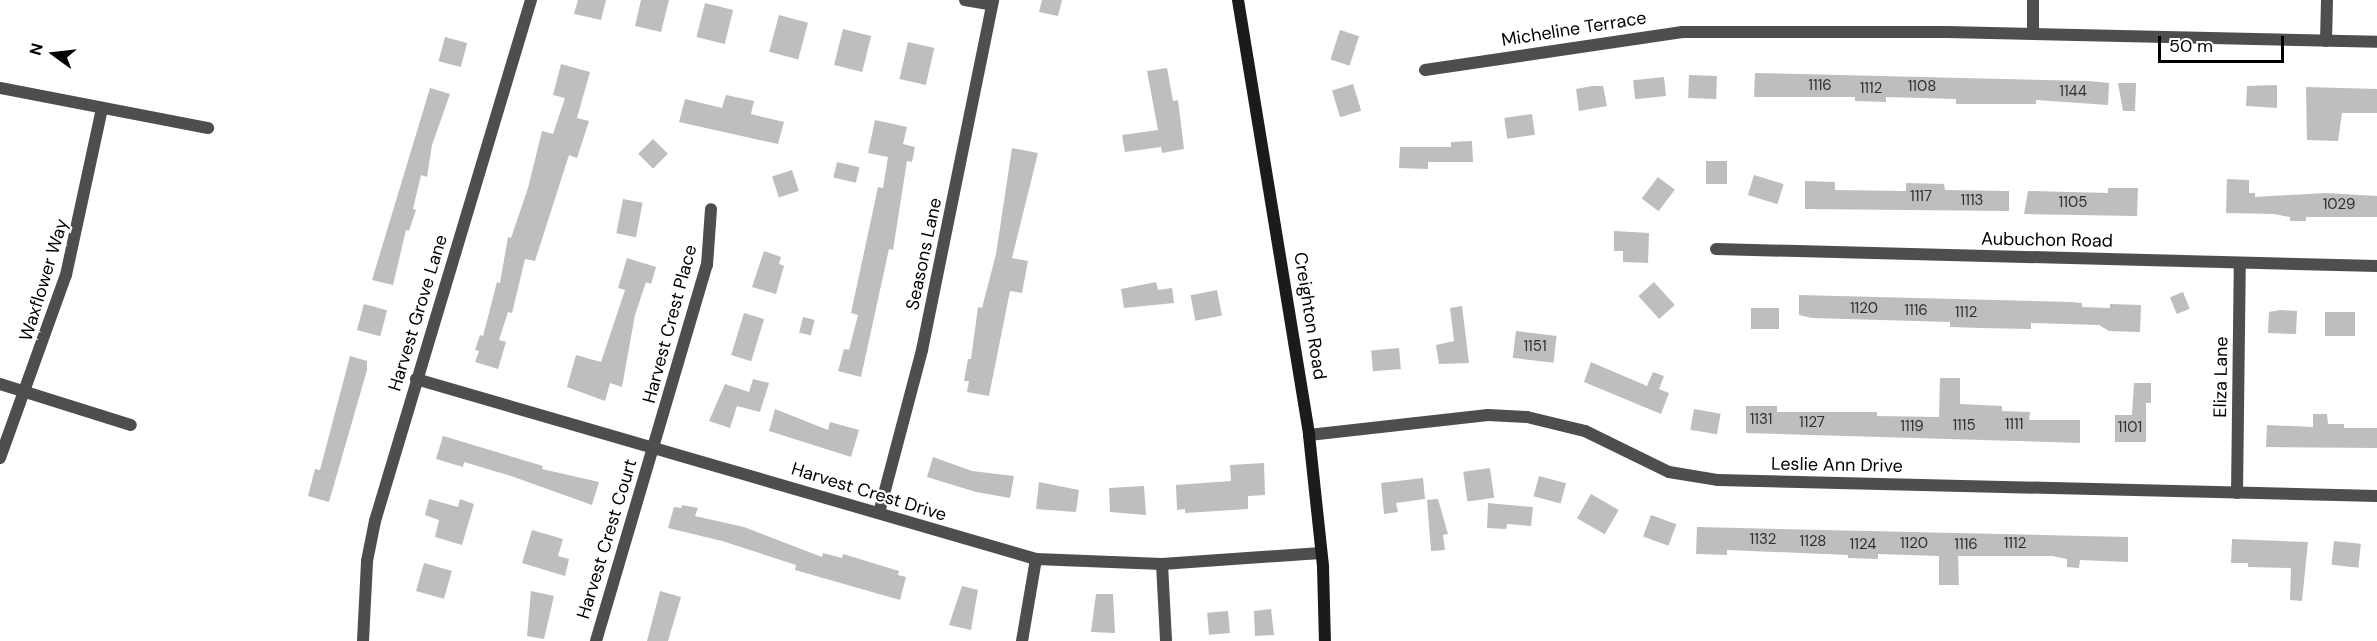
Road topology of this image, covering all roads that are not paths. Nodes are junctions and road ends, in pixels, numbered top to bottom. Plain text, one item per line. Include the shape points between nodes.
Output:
1 (531, 0) edge
2 (965, 0) edge
3 (1238, 0) edge
4 (2033, 0) edge
5 (2327, 0) edge
6 (992, 3) edge
7 (2033, 34) junction
8 (2326, 41) junction
9 (2377, 42) edge
10 (1425, 70) dead end
11 (0, 88) edge
12 (102, 108) junction
13 (208, 128) dead end
14 (711, 209) dead end
15 (1716, 249) dead end
16 (2240, 263) junction
17 (2377, 266) edge
18 (417, 379) junction
19 (0, 384) edge
20 (27, 392) junction
21 (131, 425) dead end
22 (1309, 435) junction
23 (654, 448) junction
24 (0, 458) edge
25 (2237, 492) junction
26 (2377, 496) edge
27 (879, 513) junction
28 (1321, 553) junction
29 (1036, 559) junction
30 (1162, 564) junction
31 (363, 641) edge
32 (596, 641) edge
33 (1022, 641) edge
34 (1166, 641) edge
35 (1325, 641) edge

1 - 18 street, Harvest Grove Lane
2 - 6 street
3 - 22 main road, Creighton Road
4 - 7 street
5 - 8 street
6 - 27 street, Seasons Lane via 922,350
7 - 8 street, Micheline Terrace
7 - 10 street, Micheline Terrace via 1682,32
8 - 9 street, Micheline Terrace
11 - 12 street
12 - 13 street
12 - 20 street, Waxflower Way via 75,243
14 - 23 street, Harvest Crest Place via 707,265
15 - 16 street, Aubuchon Road
16 - 17 street, Aubuchon Road
16 - 25 street, Eliza Lane
18 - 23 street, Harvest Crest Drive
18 - 31 street, Harvest Grove Lane via 367,561
19 - 20 street
20 - 21 street
20 - 24 street, Waxflower Way
22 - 25 street, Leslie Ann Drive via 1488,415 1527,417 1585,431 1669,472 1718,480
22 - 28 main road, Creighton Road
23 - 27 street, Harvest Crest Drive
23 - 32 street, Harvest Crest Court
25 - 26 street, Leslie Ann Drive
27 - 29 street, Harvest Crest Drive
28 - 30 street, Harvest Crest Drive
28 - 35 main road, Creighton Road
29 - 30 street, Harvest Crest Drive
29 - 33 street
30 - 34 street

